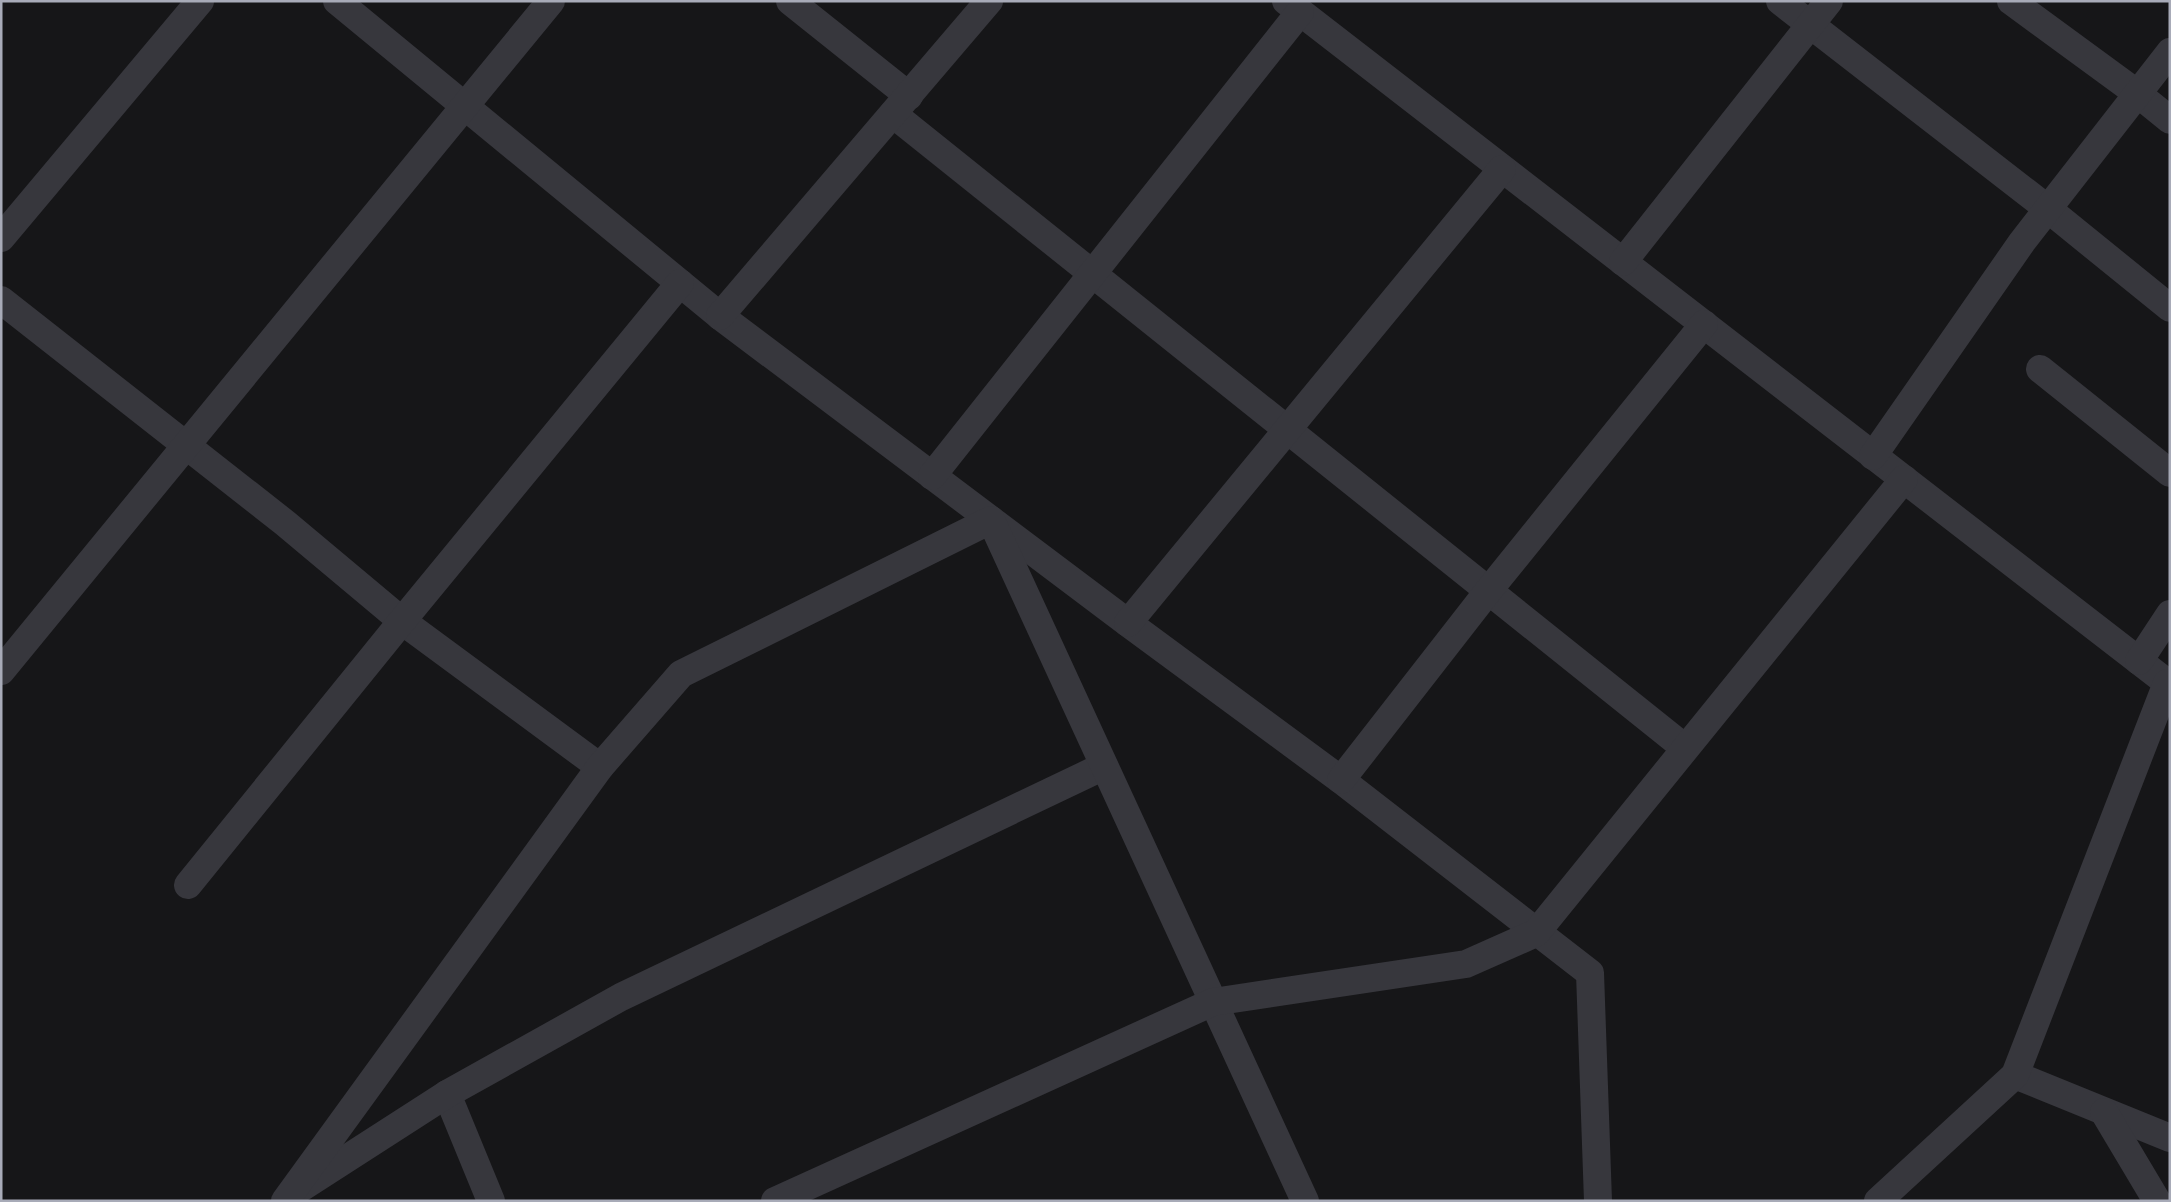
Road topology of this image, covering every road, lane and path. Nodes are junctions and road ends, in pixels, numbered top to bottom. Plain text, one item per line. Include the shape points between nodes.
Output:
1 (200, 1) edge
2 (337, 1) edge
3 (551, 1) edge
4 (790, 1) edge
5 (990, 1) edge
6 (1780, 1) edge
7 (1830, 1) edge
8 (2011, 1) edge
9 (1293, 7) edge
10 (1810, 26) junction
11 (2170, 52) edge
12 (2138, 94) junction
13 (901, 105) junction
14 (465, 106) junction
15 (2170, 120) edge
16 (1502, 169) junction
17 (2048, 209) junction
18 (1, 238) edge
19 (1623, 262) junction
20 (1092, 274) junction
21 (680, 283) junction
22 (1, 300) edge
23 (2170, 308) edge
24 (720, 316) junction
25 (1704, 324) junction
26 (2040, 369) dead end
27 (1287, 430) junction
28 (186, 446) junction
29 (1873, 456) junction
30 (2170, 473) edge
31 (932, 476) junction
32 (1904, 479) junction
33 (991, 520) junction
34 (1489, 590) junction
35 (2170, 614) edge
36 (402, 621) junction
37 (1128, 624) junction
38 (2139, 661) junction
39 (1, 671) edge
40 (2168, 684) edge
41 (1685, 748) junction
42 (1104, 766) junction
43 (600, 767) junction
44 (1341, 780) junction
45 (188, 884) dead end
46 (1536, 933) junction
47 (1213, 1002) junction
48 (2015, 1075) junction
49 (447, 1094) junction
50 (2104, 1112) junction
51 (2170, 1138) edge
52 (286, 1199) edge
53 (491, 1201) edge
54 (775, 1201) edge
55 (1305, 1201) edge
56 (1598, 1201) edge
57 (1878, 1201) edge
58 (2156, 1201) edge

1 - 18 street
2 - 14 street
3 - 14 street
4 - 13 street
5 - 13 street
6 - 10 street
7 - 10 street
8 - 12 street
9 - 16 street
9 - 20 street
10 - 17 street
10 - 19 street
11 - 12 street
12 - 15 street
12 - 17 street
13 - 20 street
13 - 24 street
14 - 21 street
14 - 28 street
16 - 19 street
16 - 27 street
17 - 23 street
17 - 29 street
19 - 25 street
20 - 27 street
20 - 31 street
21 - 24 street
21 - 36 street
22 - 28 street
24 - 31 street
25 - 29 street
25 - 34 street
26 - 30 street
27 - 34 street
27 - 37 street
28 - 36 street
28 - 39 street
29 - 32 street
31 - 33 street
32 - 38 street
32 - 41 street
33 - 37 street
33 - 42 street
33 - 43 street via 681,674
34 - 41 street
34 - 44 street
35 - 38 street
36 - 43 street
36 - 45 street
37 - 44 street
38 - 40 street
40 - 48 street
41 - 46 street
42 - 47 street
42 - 49 street via 621,997
43 - 52 street
44 - 46 street
46 - 47 street via 1466,964
46 - 56 street via 1590,972
47 - 54 street
47 - 55 street
48 - 50 street
48 - 57 street
49 - 52 street
49 - 53 street
50 - 51 street
50 - 58 street

